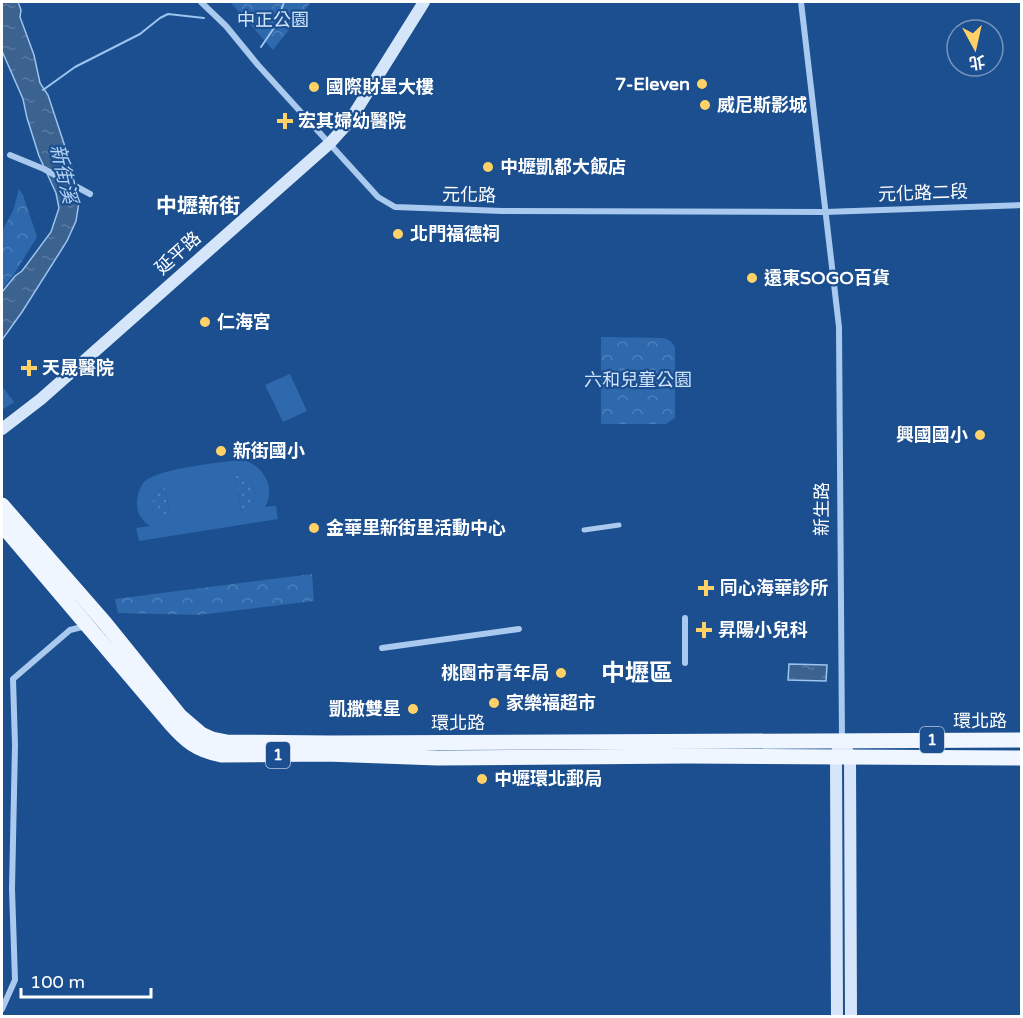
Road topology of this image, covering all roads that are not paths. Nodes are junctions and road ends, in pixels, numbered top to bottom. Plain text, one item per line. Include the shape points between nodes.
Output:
1 (201, 2) edge
2 (424, 2) edge
3 (801, 2) edge
4 (330, 143) junction
5 (10, 155) dead end
6 (90, 194) dead end
7 (1022, 206) edge
8 (825, 212) junction
9 (2, 429) edge
10 (2, 505) edge
11 (2, 525) edge
12 (619, 525) dead end
13 (584, 530) dead end
14 (685, 618) dead end
15 (105, 623) junction
16 (86, 626) junction
17 (519, 629) dead end
18 (381, 648) dead end
19 (685, 663) dead end
20 (842, 740) junction
21 (1022, 740) edge
22 (687, 748) junction
23 (525, 749) junction
24 (843, 756) junction
25 (1022, 758) edge
26 (2, 1009) edge
27 (837, 1017) edge
28 (851, 1017) edge

1 - 4 street, 元化路
2 - 4 main road, 延平路 via 349,122
3 - 8 street, 新生路
4 - 8 street, 元化路 via 378,196 395,207
4 - 9 main road, 延平路 via 41,399
5 - 6 street
7 - 8 street, 元化路二段
8 - 20 street, 新生路 via 838,327
10 - 15 main road, 環北路 / 1
11 - 16 main road, 環北路 / 1
12 - 13 street
14 - 19 street
15 - 16 street
15 - 23 main road, 環北路 / 1 via 180,716 212,739
16 - 23 main road, 環北路 / 1 via 185,740 204,752 438,758
16 - 26 street via 70,630 13,679 15,980
17 - 18 street
20 - 21 main road, 環北路 / 1
20 - 22 main road, 環北路 / 1
20 - 24 main road, 新生路
22 - 23 main road, 環北路 / 1
22 - 24 main road, 環北路 / 1
24 - 25 main road, 環北路 / 1
24 - 27 main road
24 - 28 main road, 新生路

